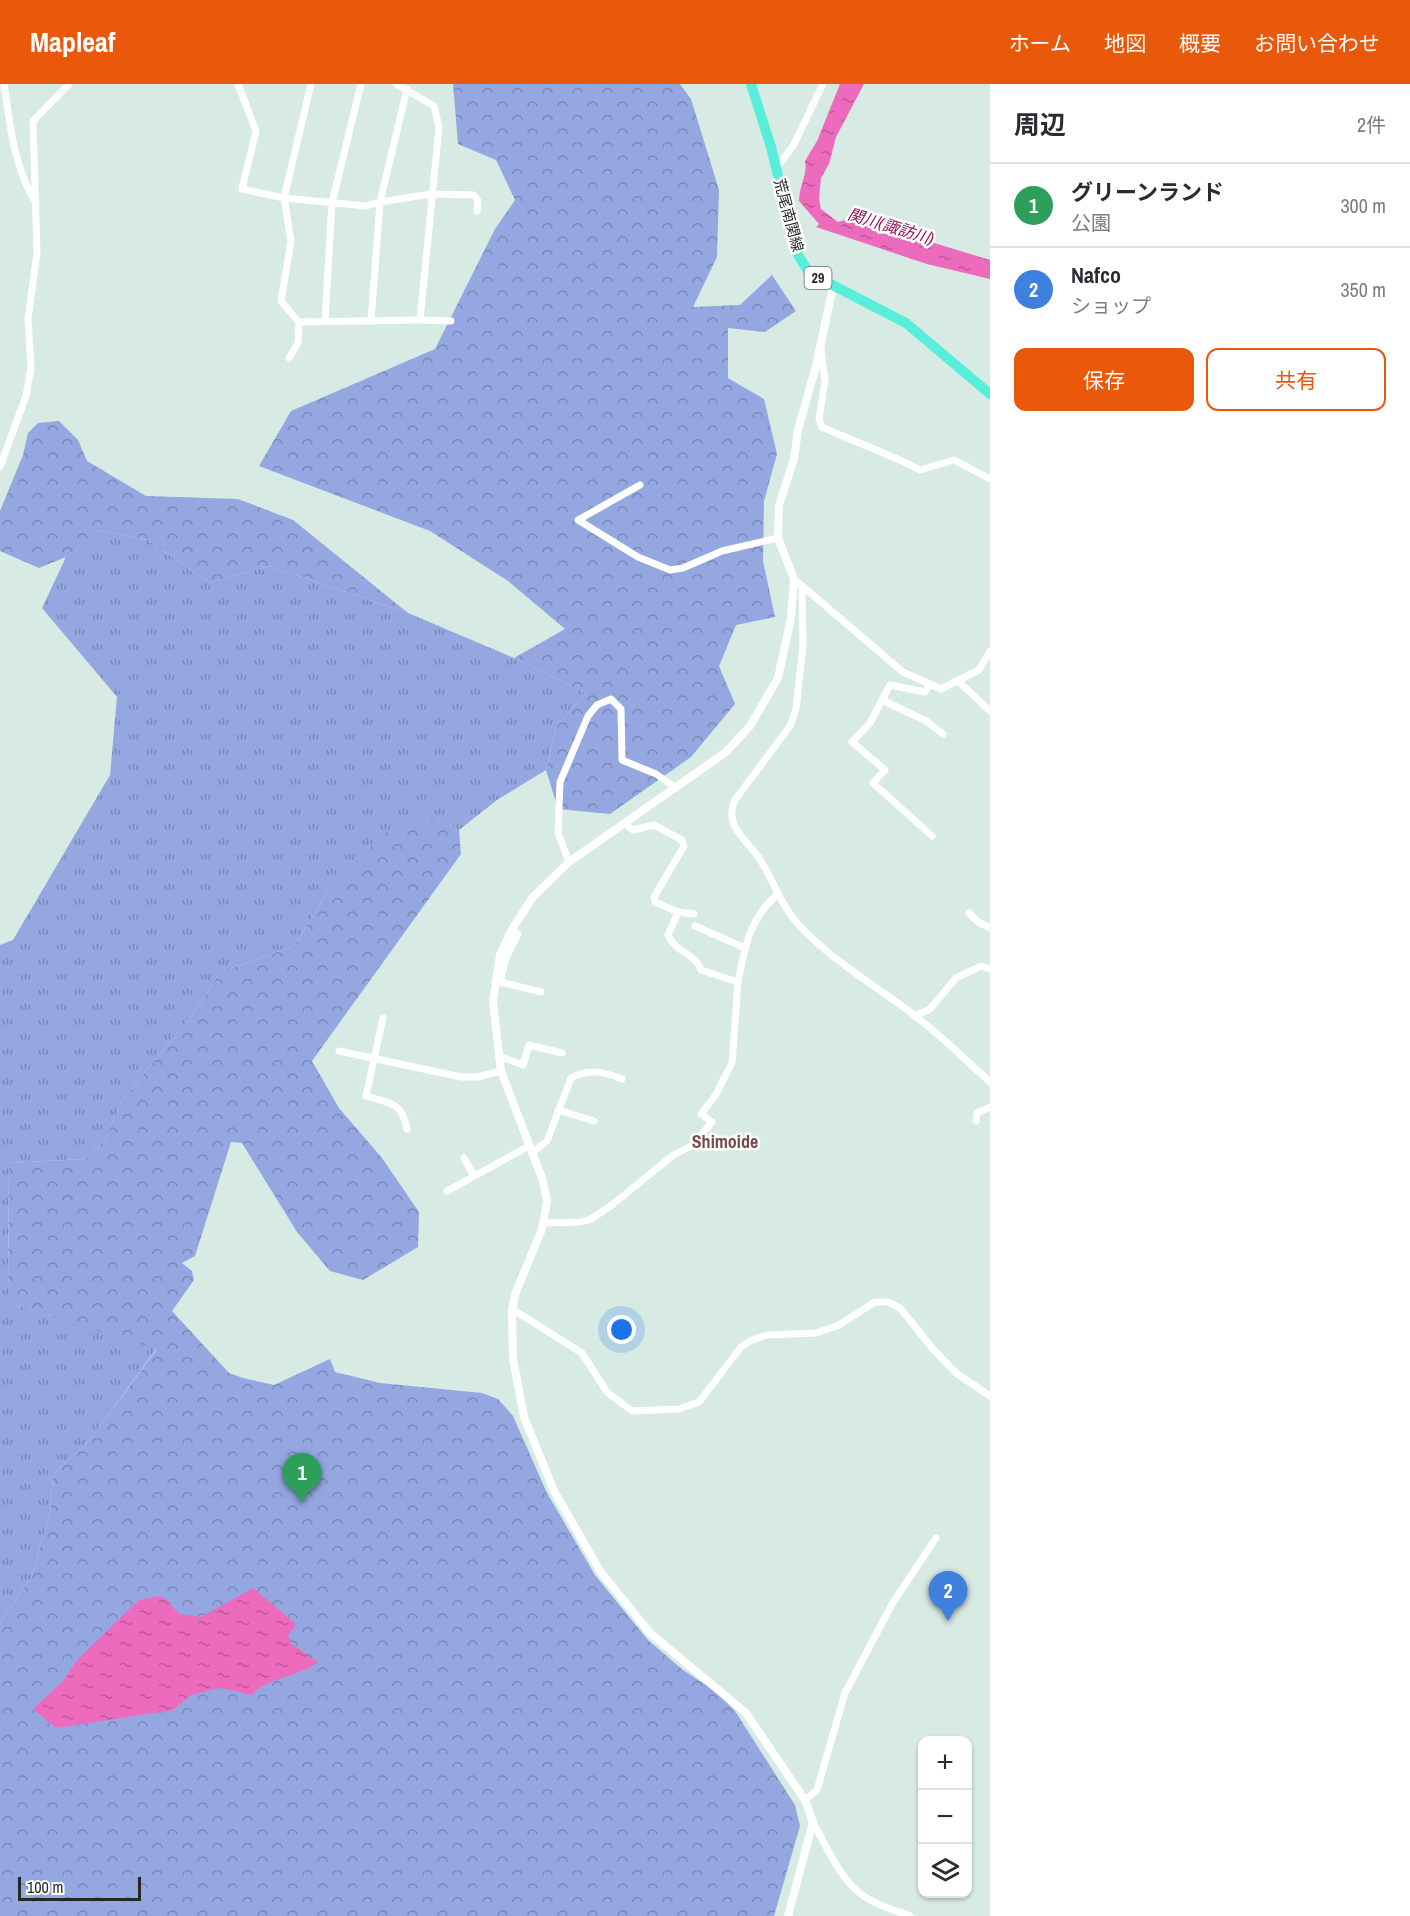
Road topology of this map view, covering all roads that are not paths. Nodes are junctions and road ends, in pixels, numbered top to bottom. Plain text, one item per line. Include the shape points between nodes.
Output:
1 (4, 84) edge
2 (69, 84) edge
3 (238, 84) edge
4 (311, 84) edge
5 (361, 84) edge
6 (396, 84) edge
7 (751, 84) edge
8 (823, 84) edge
9 (407, 89) junction
10 (776, 169) junction
11 (431, 194) junction
12 (284, 198) junction
13 (380, 202) junction
14 (332, 203) junction
15 (37, 206) junction
16 (477, 211) dead end
17 (833, 287) junction
18 (420, 320) junction
19 (325, 321) junction
20 (371, 321) junction
21 (452, 321) dead end
22 (299, 322) junction
23 (820, 346) junction
24 (290, 358) dead end
25 (990, 394) edge
26 (0, 467) edge
27 (990, 479) edge
28 (640, 485) dead end
29 (778, 538) junction
30 (794, 579) junction
31 (802, 589) junction
32 (990, 651) edge
33 (957, 681) junction
34 (929, 686) junction
35 (882, 700) junction
36 (990, 711) edge
37 (943, 734) dead end
38 (676, 788) junction
39 (626, 824) junction
40 (932, 836) dead end
41 (569, 862) junction
42 (777, 895) junction
43 (678, 912) junction
44 (969, 913) dead end
45 (694, 914) dead end
46 (695, 926) dead end
47 (990, 928) edge
48 (512, 929) junction
49 (745, 948) junction
50 (990, 969) edge
51 (738, 982) junction
52 (541, 992) dead end
53 (915, 1016) junction
54 (383, 1018) dead end
55 (339, 1051) dead end
56 (562, 1053) dead end
57 (499, 1056) junction
58 (375, 1058) junction
59 (501, 1071) junction
60 (622, 1079) dead end
61 (990, 1082) edge
62 (990, 1107) edge
63 (558, 1110) junction
64 (594, 1121) dead end
65 (976, 1122) dead end
66 (407, 1129) dead end
67 (530, 1150) junction
68 (464, 1158) dead end
69 (474, 1176) junction
70 (447, 1191) dead end
71 (543, 1223) junction
72 (512, 1309) junction
73 (990, 1396) edge
74 (936, 1538) dead end
75 (805, 1800) junction
76 (813, 1822) junction
77 (788, 1916) edge
78 (909, 1916) edge

1 - 15 street via 16,159
2 - 15 street via 33,121
3 - 12 street via 256,131 242,189
4 - 12 street
5 - 14 street
6 - 9 street
7 - 10 main road, 荒尾南関線 / 29
8 - 10 street via 793,146
9 - 11 street via 434,106 439,127
9 - 13 street
10 - 17 main road, 荒尾南関線 / 29 via 797,253 809,273
11 - 13 street
11 - 16 street via 474,195
11 - 18 street
12 - 14 street
12 - 22 street via 291,241 281,301
13 - 14 street via 366,207
13 - 20 street
14 - 19 street
15 - 26 street via 37,253 28,319 32,367 26,396
17 - 23 street
17 - 25 main road, 荒尾南関線 / 29 via 906,324
18 - 20 street
18 - 21 street
19 - 20 street
19 - 22 street
22 - 24 street via 298,343
23 - 27 street via 825,381 819,419 822,427 920,470 954,459
23 - 29 street via 794,459 779,505
28 - 29 street via 578,520 638,557 669,570 722,551
29 - 30 street
30 - 31 street
30 - 38 street via 789,631 778,678 760,711 726,752
31 - 34 street via 903,672
31 - 42 street via 796,708 790,726 735,800 730,815 731,823 765,866
32 - 33 street via 979,669
33 - 34 street via 941,689
33 - 36 street
34 - 35 street via 925,692 890,686
35 - 37 street via 926,721
35 - 40 street via 870,723 852,742 885,770 873,783
38 - 39 street
38 - 41 street via 657,774 622,760 621,709 611,699 604,700 588,716 560,782 558,833
39 - 41 street
39 - 43 street via 633,830 654,825 682,840 684,846 654,897 655,902
41 - 48 street via 532,897
42 - 49 street via 762,908
42 - 53 street via 798,925 839,963
43 - 45 street
43 - 51 street via 668,935 671,944 699,963 701,970
44 - 47 street
46 - 49 street
48 - 52 street via 518,934 500,982
48 - 57 street via 500,955 493,1001
49 - 51 street
50 - 53 street via 981,966 957,978 930,1009
51 - 71 street via 732,1063 702,1114 712,1122 703,1135 591,1219
53 - 61 street
54 - 58 street
55 - 58 street
56 - 57 street via 529,1045 523,1065
57 - 59 street
58 - 59 street via 461,1077
58 - 66 street via 366,1096 395,1105 402,1111
59 - 67 street
60 - 63 street via 602,1071 578,1074 567,1084
62 - 65 street via 977,1113
63 - 64 street
63 - 67 street via 547,1142
67 - 69 street
67 - 71 street via 547,1201
68 - 69 street
69 - 70 street
71 - 72 street
72 - 73 street via 582,1353 607,1392 632,1411 679,1409 699,1402 741,1347 752,1340 767,1335 816,1334 839,1325 875,1302 888,1302 900,1308 956,1373
72 - 75 street via 513,1359 524,1416 554,1491 586,1548 650,1633 746,1713
74 - 75 street via 892,1604 848,1687 817,1790
75 - 76 street
76 - 77 street
76 - 78 street via 856,1890

